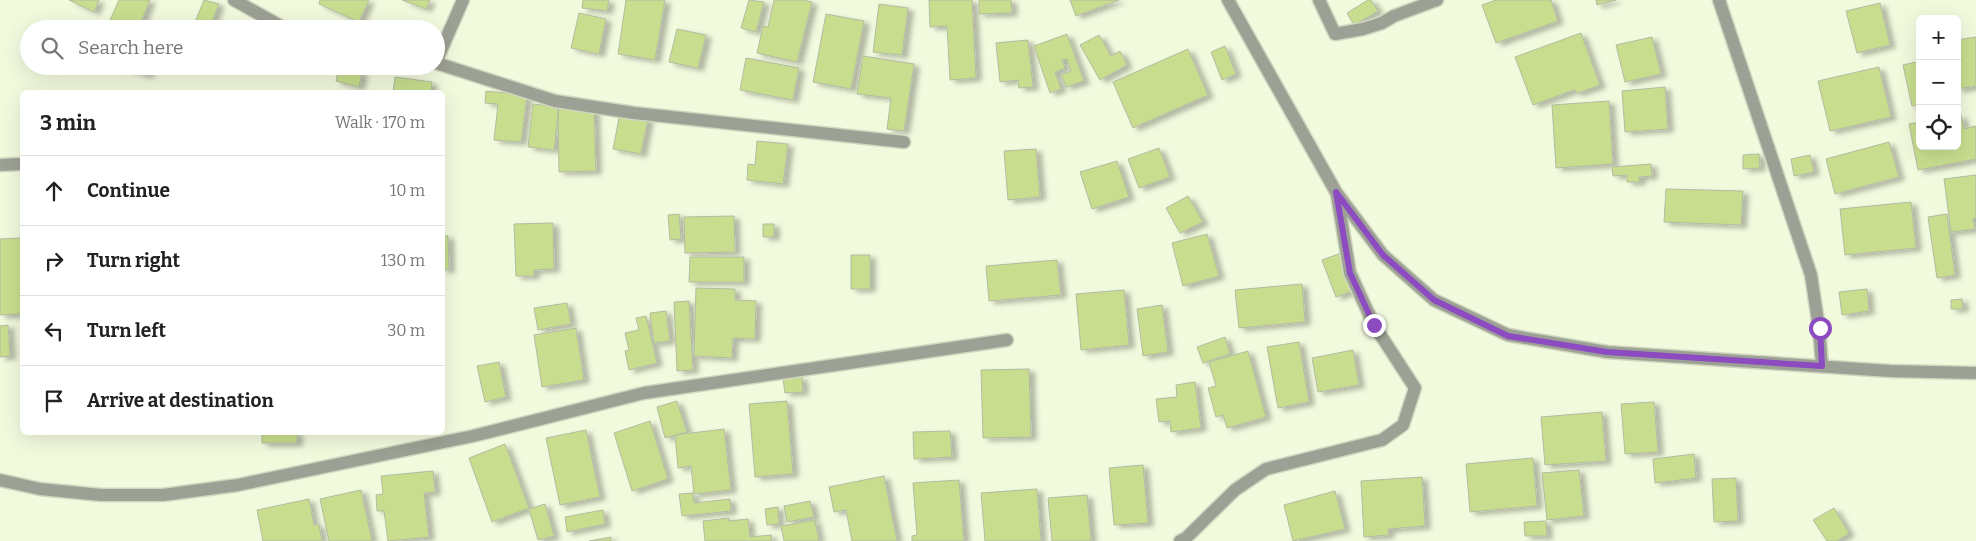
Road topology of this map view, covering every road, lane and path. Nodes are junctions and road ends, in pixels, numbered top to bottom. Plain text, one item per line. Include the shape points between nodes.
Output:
1 (234, 0) edge
2 (463, 0) edge
3 (1228, 0) edge
4 (1319, 0) edge
5 (1437, 0) edge
6 (1718, 0) edge
7 (270, 20) edge
8 (445, 42) edge
9 (445, 66) edge
10 (904, 142) dead end
11 (20, 164) edge
12 (0, 165) edge
13 (1336, 192) junction
14 (1007, 340) dead end
15 (1822, 366) junction
16 (1976, 372) edge
17 (0, 480) edge
18 (1180, 541) edge

1 - 7 street
2 - 8 street
3 - 13 street
4 - 5 street via 1335,34 1382,23
6 - 15 street via 1811,275 1820,328
9 - 10 street via 555,101 643,114
11 - 12 street
13 - 15 street via 1383,255 1434,300 1508,336 1607,352
13 - 18 street via 1350,273 1374,325 1415,388 1403,425 1382,440 1266,469 1235,490
14 - 17 street via 644,393 473,436 238,484 172,494 101,495 40,489
15 - 16 street

